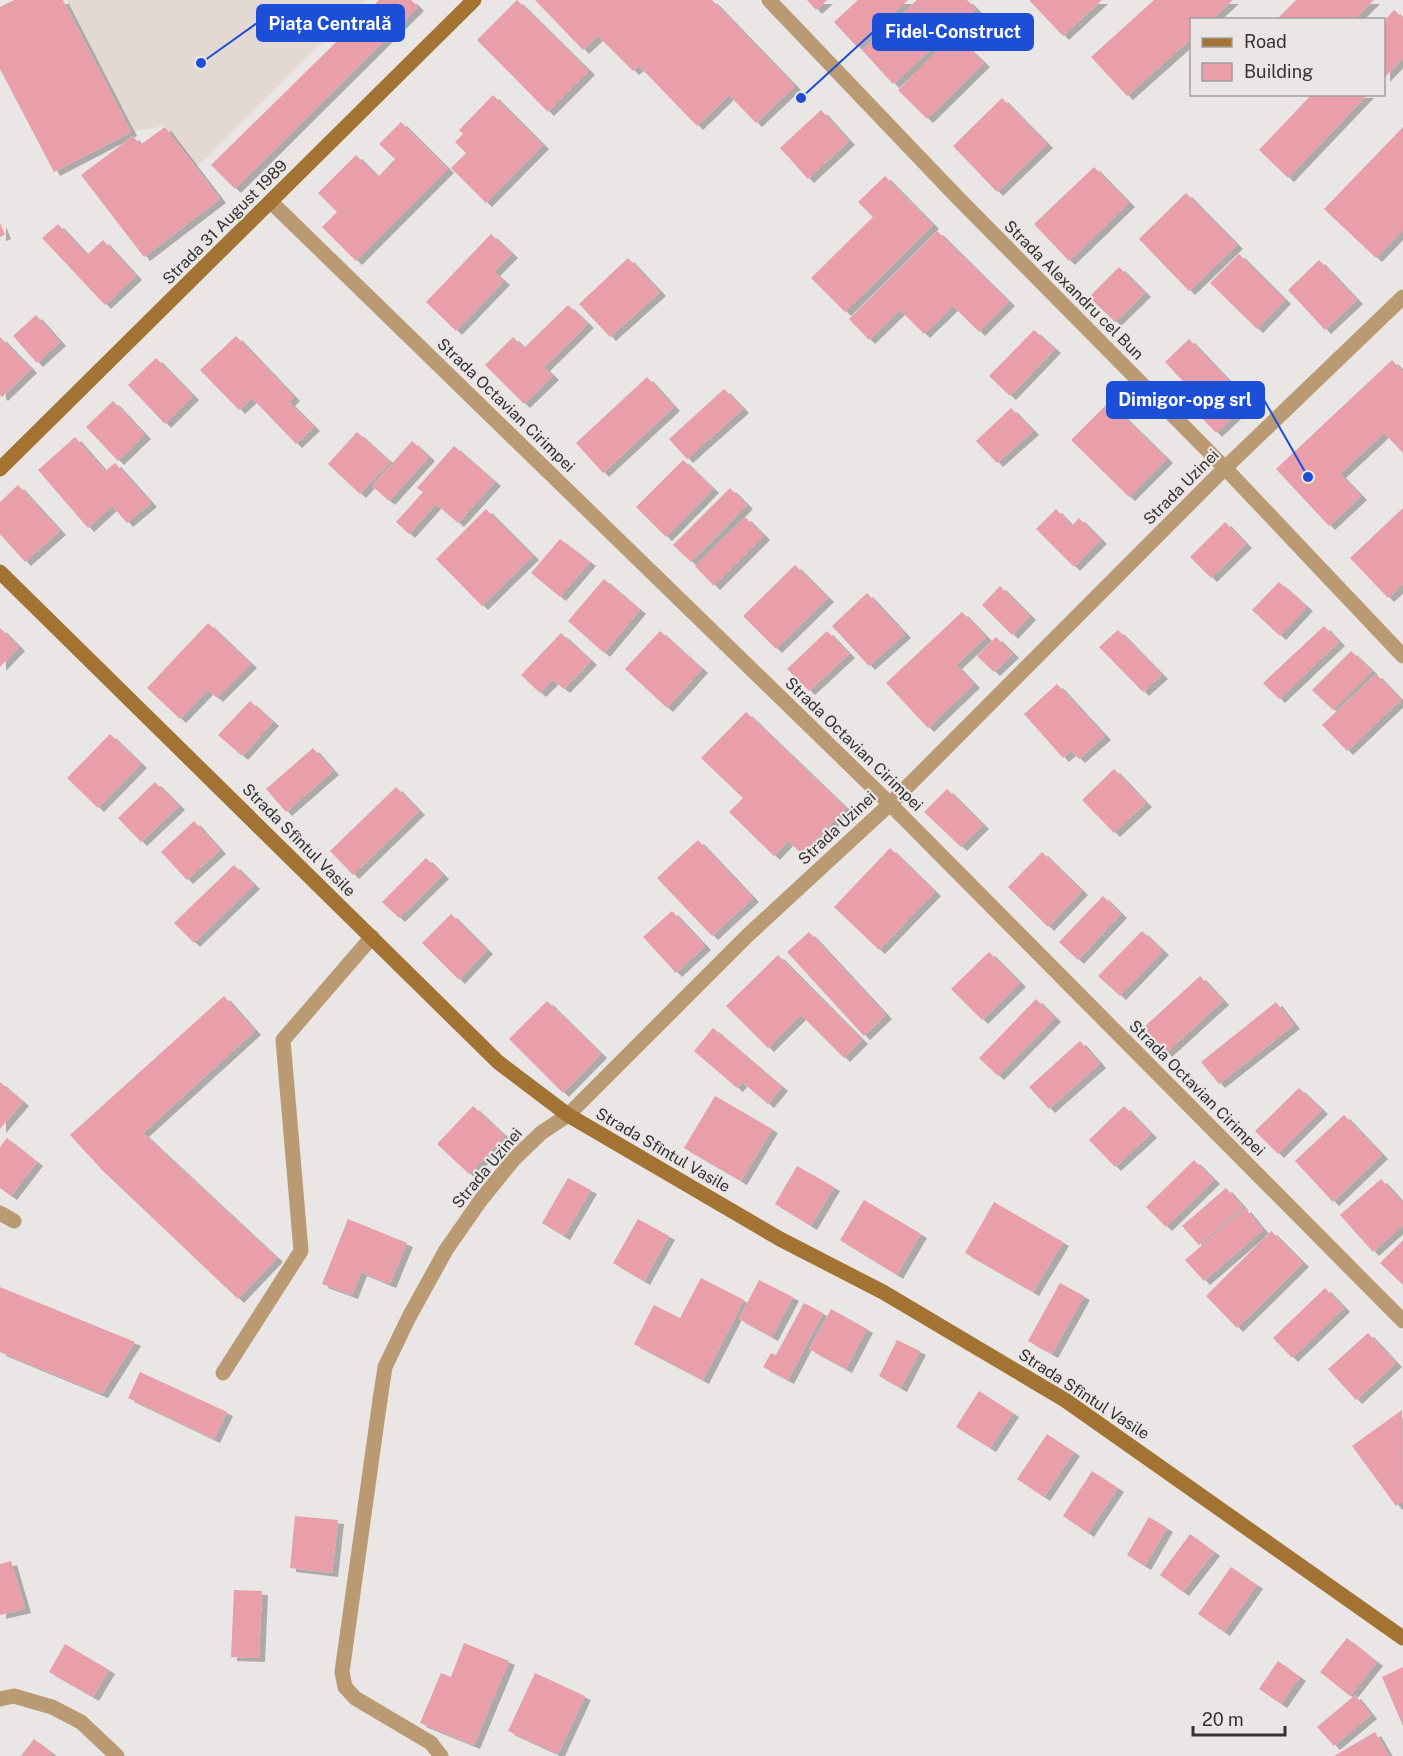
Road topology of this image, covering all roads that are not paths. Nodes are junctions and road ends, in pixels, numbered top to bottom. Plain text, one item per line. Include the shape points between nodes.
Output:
1 (474, 0) edge
2 (770, 0) edge
3 (271, 202) junction
4 (1403, 297) edge
5 (1225, 468) junction
6 (0, 469) edge
7 (0, 572) edge
8 (1403, 656) edge
9 (890, 804) junction
10 (372, 937) junction
11 (568, 1115) junction
12 (1403, 1321) edge
13 (223, 1374) dead end
14 (1403, 1638) edge
15 (0, 1699) edge
16 (117, 1756) edge
17 (441, 1756) edge

1 - 3 street, Strada 31 August 1989
2 - 5 street, Strada Alexandru cel Bun via 958,198
3 - 6 street, Strada 31 August 1989
3 - 9 street, Strada Octavian Cirimpei
4 - 5 street, Strada Uzinei
5 - 8 street, Strada Alexandru cel Bun
5 - 9 street, Strada Uzinei
7 - 10 street, Strada Sfîntul Vasile
9 - 11 street, Strada Uzinei via 747,936
9 - 12 street, Strada Octavian Cirimpei
10 - 11 street, Strada Sfîntul Vasile via 498,1062
10 - 13 street via 283,1040 301,1251
11 - 14 street, Strada Sfîntul Vasile via 780,1239 883,1292 1065,1400
11 - 17 street, Strada Uzinei via 541,1133 514,1159 480,1201 446,1250 385,1367 342,1672 345,1687 355,1698 431,1743
15 - 16 street via 14,1696 52,1707 81,1722

